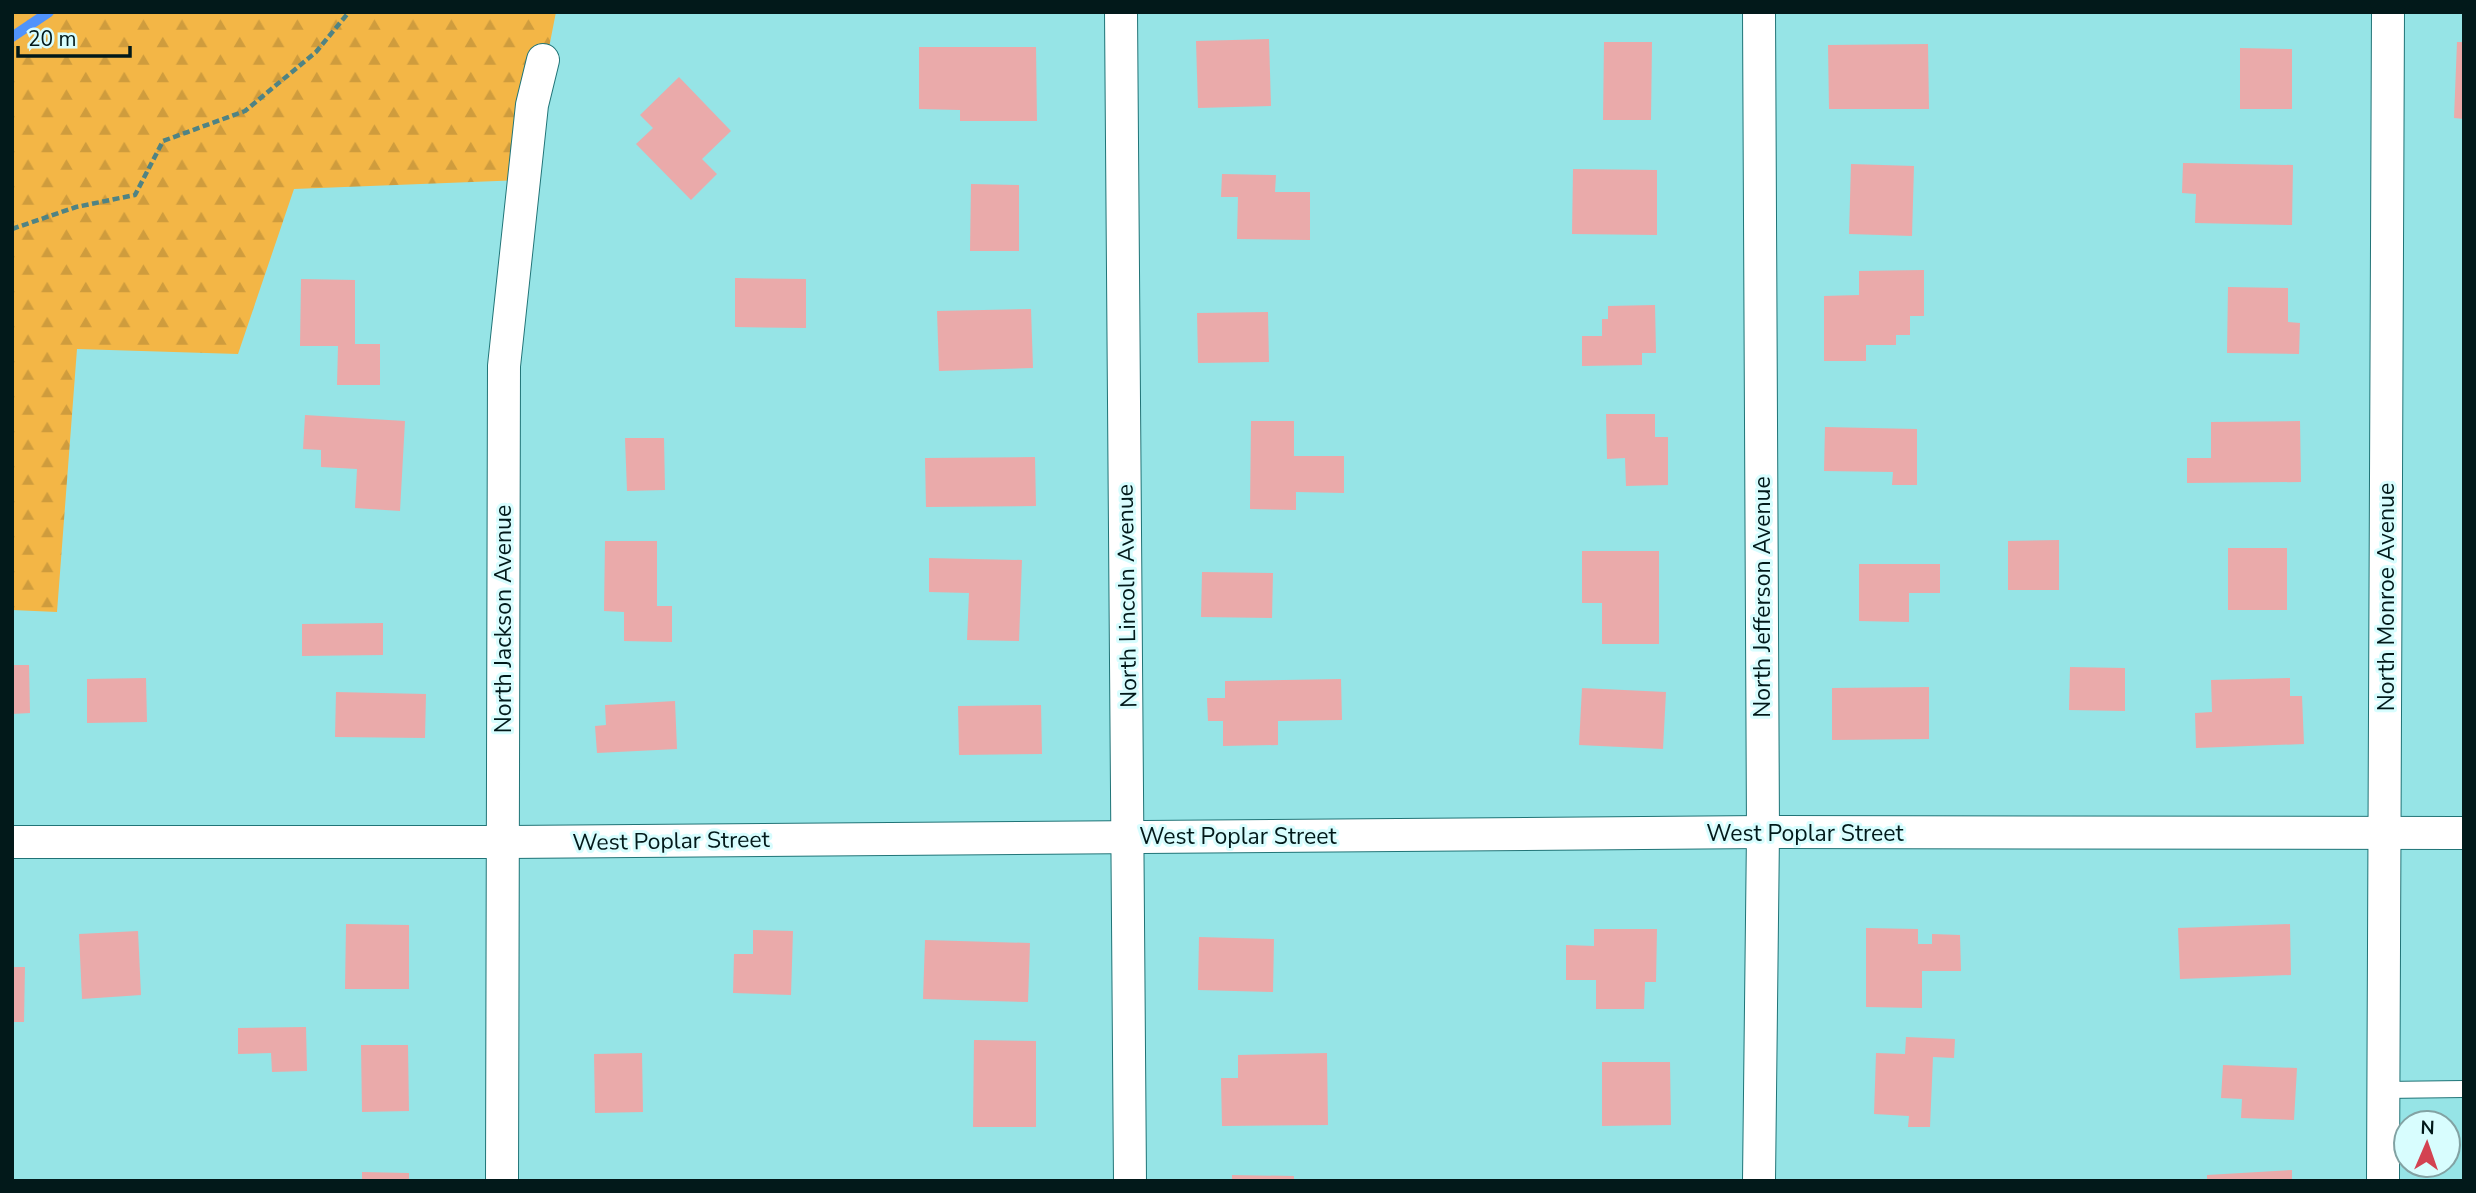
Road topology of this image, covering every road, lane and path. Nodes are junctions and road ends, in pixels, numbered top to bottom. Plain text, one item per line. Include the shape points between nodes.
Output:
1 (349, 12) edge
2 (1121, 12) edge
3 (1759, 12) edge
4 (2388, 12) edge
5 (542, 60) dead end
6 (12, 229) edge
7 (1763, 832) junction
8 (2386, 833) junction
9 (2464, 833) edge
10 (1129, 836) junction
11 (12, 842) edge
12 (503, 842) junction
13 (2464, 1089) edge
14 (2384, 1090) junction
15 (502, 1181) edge
16 (1130, 1181) edge
17 (1759, 1181) edge
18 (2383, 1181) edge

1 - 6 path via 316,52 245,111 163,141 135,195 76,207
2 - 10 street, North Lincoln Avenue
3 - 7 street, North Jefferson Avenue
4 - 8 street, North Monroe Avenue
5 - 12 street, North Jackson Avenue via 532,105 504,366
7 - 8 street, West Poplar Street
7 - 10 street, West Poplar Street
7 - 17 street, North Jefferson Avenue
8 - 9 street, West Poplar Street
8 - 14 street, North Monroe Avenue
10 - 12 street, West Poplar Street
10 - 16 street, North Lincoln Avenue
11 - 12 street, West Poplar Street
12 - 15 street, North Jackson Avenue
13 - 14 lane
14 - 18 street, North Monroe Avenue

